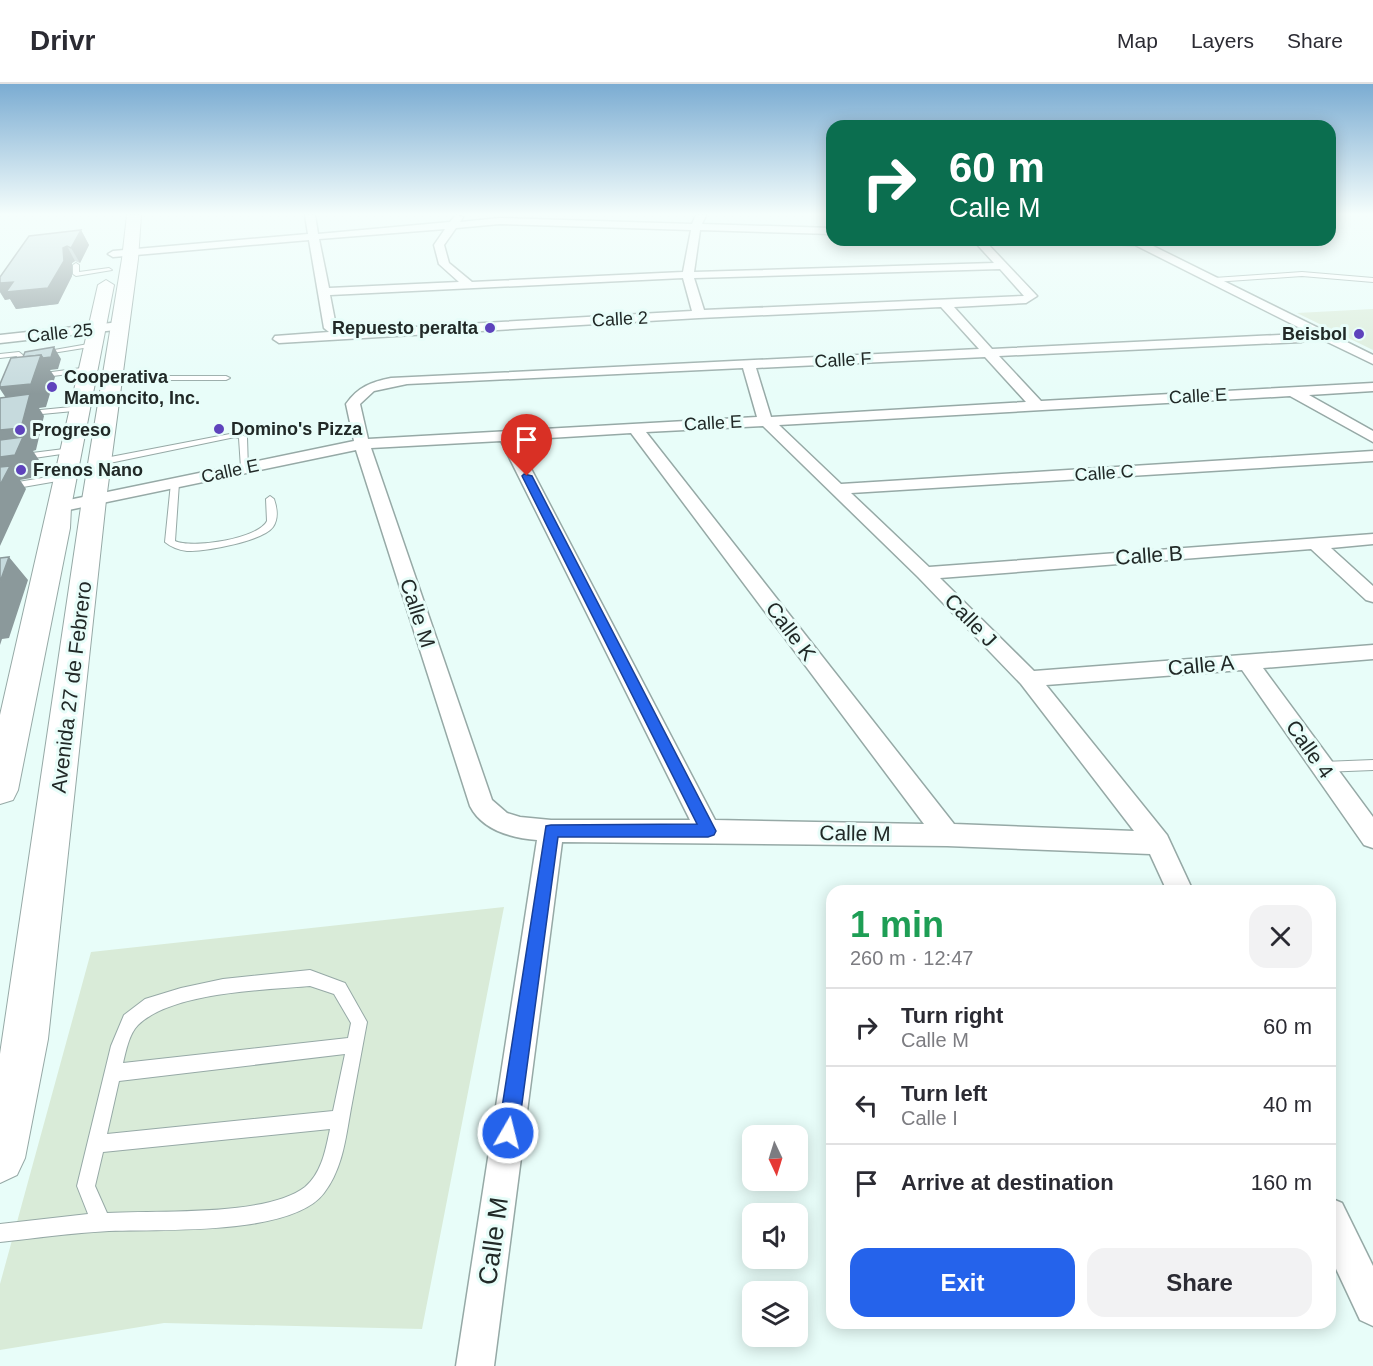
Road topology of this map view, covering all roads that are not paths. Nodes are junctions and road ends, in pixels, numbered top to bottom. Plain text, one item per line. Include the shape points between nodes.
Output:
1 (114, 275) edge
2 (321, 275) edge
3 (457, 275) edge
4 (688, 275) junction
5 (694, 275) edge
6 (1011, 275) edge
7 (1204, 275) edge
8 (1290, 275) edge
9 (1310, 275) edge
10 (1214, 280) junction
11 (1371, 281) edge
12 (468, 284) junction
13 (324, 292) junction
14 (944, 303) junction
15 (699, 314) junction
16 (1316, 331) junction
17 (343, 335) junction
18 (0, 339) edge
19 (279, 339) dead end
20 (102, 349) junction
21 (988, 353) junction
22 (0, 356) edge
23 (21, 356) junction
24 (1373, 360) edge
25 (749, 365) junction
26 (226, 378) dead end
27 (370, 387) joint
28 (1373, 387) edge
29 (1292, 391) junction
30 (1037, 406) junction
31 (81, 408) junction
32 (0, 416) edge
33 (765, 420) junction
34 (635, 428) junction
35 (506, 435) junction
36 (1373, 437) edge
37 (362, 444) junction
38 (86, 456) junction
39 (1373, 456) edge
40 (0, 460) edge
41 (245, 468) junction
42 (66, 477) junction
43 (175, 483) junction
44 (0, 488) edge
45 (836, 489) junction
46 (270, 499) dead end
47 (94, 500) junction
48 (59, 507) junction
49 (1373, 539) edge
50 (1314, 542) junction
51 (925, 573) junction
52 (1373, 596) edge
53 (1373, 652) edge
54 (1247, 661) junction
55 (1029, 678) junction
56 (1373, 765) edge
57 (1323, 767) junction
58 (0, 790) edge
59 (551, 831) junction
60 (708, 831) junction
61 (947, 835) junction
62 (1373, 837) edge
63 (1158, 843) junction
64 (1177, 885) edge
65 (354, 1045) junction
66 (112, 1073) junction
67 (339, 1119) junction
68 (95, 1144) junction
69 (0, 1158) edge
70 (101, 1222) junction
71 (1336, 1228) edge
72 (0, 1233) edge
73 (1373, 1307) edge
74 (475, 1366) edge

1 - 20 main road, Avenida 27 de Febrero
2 - 13 street
3 - 12 street
4 - 5 street
4 - 12 street
4 - 15 street
6 - 14 street, Calle 2 via 1031,296 1026,300
7 - 10 street
8 - 10 lane
9 - 11 lane
10 - 16 street
12 - 13 street
13 - 17 street via 330,328
14 - 15 street, Calle 2
14 - 21 street
15 - 17 street, Calle 2
16 - 21 street, Calle F via 1301,338
16 - 24 street
17 - 19 street, Calle 2
18 - 20 street, Calle 25
20 - 23 lane
20 - 23 lane via 25,377 14,374
20 - 26 lane
20 - 31 main road, Avenida 27 de Febrero
20 - 38 main road, Avenida 27 de Febrero
21 - 25 street, Calle F
21 - 30 street
22 - 23 lane
25 - 27 street, Calle F via 407,380
25 - 33 street, Calle J
27 - 37 street, Calle M via 353,404
28 - 29 street, Calle E
29 - 30 street, Calle E
29 - 36 street
30 - 33 street, Calle E
31 - 32 lane
31 - 38 main road, Avenida 27 de Febrero
33 - 34 street, Calle E
33 - 45 street, Calle J
34 - 35 street, Calle E
34 - 61 street, Calle K
35 - 37 street, Calle E
35 - 60 street
37 - 41 street, Calle E
37 - 59 street, Calle M via 482,806 498,820 519,828
38 - 40 lane
38 - 41 lane via 235,435 243,436
38 - 42 main road, Avenida 27 de Febrero
38 - 47 main road, Avenida 27 de Febrero
39 - 45 street, Calle C
41 - 43 street, Calle E
42 - 44 lane
42 - 48 main road, Avenida 27 de Febrero
43 - 46 lane via 170,542 189,548 255,535 268,527 273,513
43 - 47 street, Calle E
45 - 51 street, Calle J
47 - 48 street, Calle E
47 - 69 main road, Avenida 27 de Febrero via 26,1039
48 - 58 main road, Avenida 27 de Febrero
49 - 50 street, Calle B
50 - 51 street, Calle B
50 - 52 street
51 - 55 street, Calle J
53 - 54 street, Calle A
54 - 55 street, Calle A
54 - 57 street, Calle 4
55 - 63 street, Calle J
56 - 57 lane
57 - 62 street, Calle 4
59 - 60 street, Calle M
59 - 74 street, Calle M
60 - 61 street, Calle M
61 - 63 street, Calle M
63 - 64 street, Calle J
65 - 66 lane
65 - 66 lane via 359,1022 339,988 310,978 255,983 151,1005 130,1021 118,1046
65 - 67 lane
66 - 68 lane
67 - 68 lane
67 - 70 lane via 333,1158 323,1178 311,1194 291,1206 182,1221
68 - 70 lane via 86,1186
70 - 72 lane
71 - 73 street

